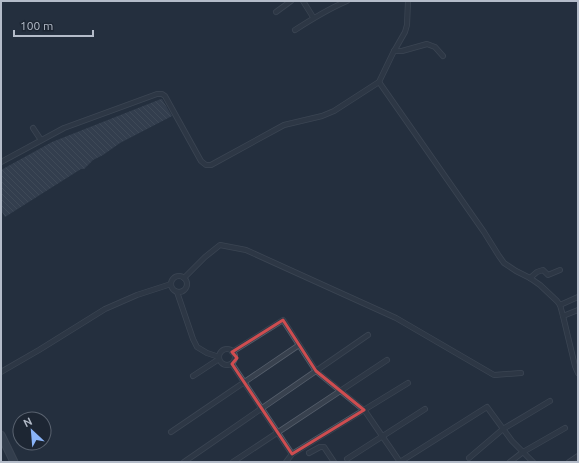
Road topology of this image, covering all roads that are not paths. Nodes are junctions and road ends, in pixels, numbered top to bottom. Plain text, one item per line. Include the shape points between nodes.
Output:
1 (291, 1) edge
2 (303, 1) edge
3 (347, 1) edge
4 (408, 1) edge
5 (276, 12) dead end
6 (313, 17) junction
7 (295, 30) dead end
8 (394, 51) junction
9 (443, 56) dead end
10 (380, 82) junction
11 (33, 128) dead end
12 (41, 140) junction
13 (1, 162) edge
14 (560, 270) dead end
15 (184, 278) junction
16 (530, 278) junction
17 (172, 284) junction
18 (177, 292) junction
19 (578, 297) edge
20 (560, 305) junction
21 (578, 310) edge
22 (563, 316) junction
23 (368, 335) dead end
24 (299, 345) junction
25 (232, 352) junction
26 (219, 358) junction
27 (387, 360) dead end
28 (232, 364) junction
29 (316, 371) junction
30 (1, 372) edge
31 (521, 373) dead end
32 (578, 373) edge
33 (193, 376) dead end
34 (244, 382) junction
35 (408, 383) dead end
36 (340, 391) junction
37 (550, 401) dead end
38 (261, 408) junction
39 (425, 409) dead end
40 (364, 410) junction
41 (565, 428) dead end
42 (503, 429) junction
43 (171, 432) dead end
44 (278, 432) junction
45 (1, 435) edge
46 (382, 436) junction
47 (523, 452) junction
48 (309, 453) dead end
49 (292, 454) junction
50 (578, 456) edge
51 (469, 458) dead end
52 (347, 459) dead end
53 (14, 462) edge
54 (184, 462) edge
55 (233, 462) edge
56 (286, 462) edge
57 (334, 462) edge
58 (400, 462) edge
59 (510, 462) edge
60 (533, 462) edge
61 (569, 462) edge

1 - 5 street
2 - 6 street
3 - 6 street
4 - 8 street via 407,28
6 - 7 street
8 - 9 street via 427,44 435,47
8 - 10 street
10 - 12 street via 334,111 284,125 211,165 206,165 202,161 162,94 64,128
10 - 16 street via 504,263
11 - 12 street
12 - 13 street
14 - 16 street via 548,275 541,270
15 - 17 street via 177,277
15 - 18 street via 186,288
15 - 31 street via 220,245 246,250 396,318 494,376
16 - 20 street
17 - 18 street
17 - 30 street via 105,309
18 - 26 street via 197,347
19 - 20 street
20 - 22 street
21 - 22 street
22 - 32 street
23 - 29 street
24 - 25 street via 284,320
24 - 29 street
24 - 34 street
25 - 26 street via 225,350
25 - 28 street via 235,359
26 - 28 street via 224,365
26 - 33 street
27 - 36 street
28 - 34 street
29 - 36 street
29 - 38 street
34 - 38 street
34 - 43 street
35 - 40 street
36 - 40 street
36 - 44 street
37 - 42 street
38 - 44 street
38 - 54 street
39 - 46 street
40 - 46 street
40 - 49 street
41 - 47 street
42 - 47 street
42 - 51 street
42 - 58 street via 487,407
44 - 49 street
44 - 55 street
45 - 53 main road
46 - 52 street
46 - 58 street
47 - 59 street
47 - 60 street
48 - 57 street via 324,447
49 - 56 street
50 - 61 street

